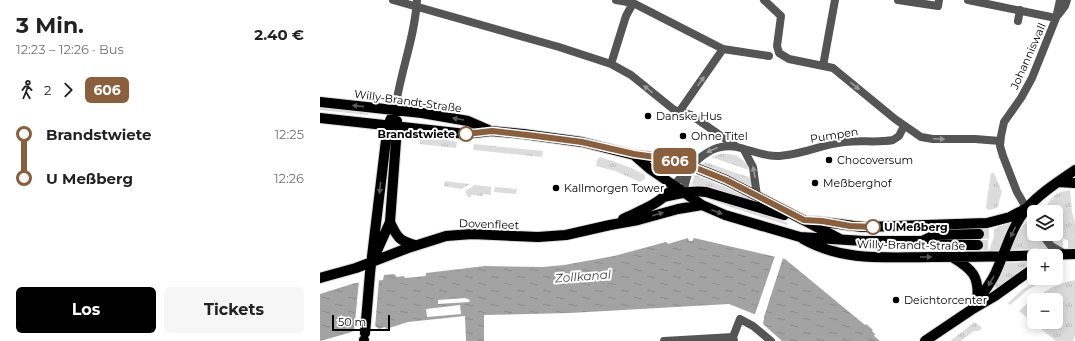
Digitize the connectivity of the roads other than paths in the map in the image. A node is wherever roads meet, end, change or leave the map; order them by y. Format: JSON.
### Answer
{"nodes":[{"id":1,"x":393,"y":0,"type":"edge"},
{"id":2,"x":616,"y":0,"type":"edge"},
{"id":3,"x":764,"y":0,"type":"edge"},
{"id":4,"x":835,"y":0,"type":"edge"},
{"id":5,"x":898,"y":0,"type":"edge"},
{"id":6,"x":968,"y":0,"type":"edge"},
{"id":7,"x":1060,"y":0,"type":"edge"},
{"id":8,"x":1067,"y":0,"type":"edge"},
{"id":9,"x":632,"y":2,"type":"edge"},
{"id":10,"x":939,"y":3,"type":"edge"},
{"id":11,"x":416,"y":4,"type":"edge"},
{"id":12,"x":1020,"y":10,"type":"junction"},
{"id":13,"x":1056,"y":18,"type":"junction"},
{"id":14,"x":1018,"y":21,"type":"dead end"},
{"id":15,"x":723,"y":49,"type":"junction"},
{"id":16,"x":769,"y":56,"type":"dead end"},
{"id":17,"x":611,"y":64,"type":"junction"},
{"id":18,"x":823,"y":66,"type":"junction"},
{"id":19,"x":320,"y":102,"type":"edge"},
{"id":20,"x":395,"y":110,"type":"junction"},
{"id":21,"x":679,"y":112,"type":"junction"},
{"id":22,"x":320,"y":118,"type":"edge"},
{"id":23,"x":393,"y":126,"type":"junction"},
{"id":24,"x":904,"y":126,"type":"junction"},
{"id":25,"x":492,"y":131,"type":"junction"},
{"id":26,"x":1000,"y":141,"type":"junction"},
{"id":27,"x":741,"y":148,"type":"junction"},
{"id":28,"x":634,"y":154,"type":"junction"},
{"id":29,"x":691,"y":166,"type":"junction"},
{"id":30,"x":1075,"y":170,"type":"edge"},
{"id":31,"x":1058,"y":182,"type":"junction"},
{"id":32,"x":1075,"y":183,"type":"edge"},
{"id":33,"x":674,"y":185,"type":"junction"},
{"id":34,"x":683,"y":192,"type":"junction"},
{"id":35,"x":757,"y":196,"type":"junction"},
{"id":36,"x":664,"y":197,"type":"junction"},
{"id":37,"x":702,"y":205,"type":"junction"},
{"id":38,"x":1031,"y":205,"type":"edge"},
{"id":39,"x":1027,"y":208,"type":"junction"},
{"id":40,"x":804,"y":220,"type":"junction"},
{"id":41,"x":390,"y":222,"type":"junction"},
{"id":42,"x":610,"y":225,"type":"junction"},
{"id":43,"x":979,"y":234,"type":"tunnel mouth"},
{"id":44,"x":800,"y":237,"type":"junction"},
{"id":45,"x":840,"y":239,"type":"junction"},
{"id":46,"x":922,"y":241,"type":"junction"},
{"id":47,"x":1047,"y":241,"type":"edge"},
{"id":48,"x":415,"y":245,"type":"junction"},
{"id":49,"x":978,"y":245,"type":"tunnel mouth"},
{"id":50,"x":1075,"y":249,"type":"edge"},
{"id":51,"x":1070,"y":254,"type":"edge"},
{"id":52,"x":952,"y":257,"type":"junction"},
{"id":53,"x":1002,"y":257,"type":"junction"},
{"id":54,"x":371,"y":262,"type":"junction"},
{"id":55,"x":1027,"y":273,"type":"edge"},
{"id":56,"x":320,"y":278,"type":"edge"},
{"id":57,"x":974,"y":306,"type":"junction"},
{"id":58,"x":364,"y":338,"type":"edge"},
{"id":59,"x":734,"y":339,"type":"edge"},
{"id":60,"x":664,"y":341,"type":"edge"},
{"id":61,"x":771,"y":341,"type":"edge"},
{"id":62,"x":925,"y":341,"type":"edge"}],
"edges":[{"from":1,"to":11,"type":"street"},
{"from":2,"to":9,"type":"street"},
{"from":3,"to":18,"type":"street"},
{"from":4,"to":18,"type":"street"},
{"from":5,"to":10,"type":"street"},
{"from":6,"to":12,"type":"street"},
{"from":7,"to":13,"type":"street","name":"Johanniswall"},
{"from":8,"to":13,"type":"street","name":"Johanniswall"},
{"from":9,"to":15,"type":"street"},
{"from":9,"to":17,"type":"street"},
{"from":11,"to":17,"type":"street"},
{"from":11,"to":20,"type":"street"},
{"from":12,"to":13,"type":"street"},
{"from":12,"to":14,"type":"street"},
{"from":13,"to":26,"type":"street","name":"Johanniswall"},
{"from":15,"to":16,"type":"street"},
{"from":21,"to":15,"type":"street","one_way":true},
{"from":21,"to":17,"type":"street","one_way":true},
{"from":18,"to":24,"type":"street","one_way":true},
{"from":20,"to":19,"type":"main road","name":"Willy-Brandt-Straße","one_way":true},
{"from":20,"to":23,"type":"main road"},
{"from":25,"to":20,"type":"main road","name":"Willy-Brandt-Straße","one_way":true},
{"from":21,"to":27,"type":"street"},
{"from":22,"to":23,"type":"main road","name":"Willy-Brandt-Straße"},
{"from":23,"to":25,"type":"main road","name":"Willy-Brandt-Straße"},
{"from":23,"to":41,"type":"main road"},
{"from":23,"to":54,"type":"main road","one_way":true},
{"from":24,"to":26,"type":"street","one_way":true},
{"from":24,"to":27,"type":"street","name":"Pumpen"},
{"from":25,"to":28,"type":"main road","name":"Willy-Brandt-Straße"},
{"from":26,"to":39,"type":"street"},
{"from":27,"to":29,"type":"street","one_way":true},
{"from":35,"to":27,"type":"street","one_way":true},
{"from":28,"to":29,"type":"main road","name":"Willy-Brandt-Straße"},
{"from":28,"to":33,"type":"main road","name":"Willy-Brandt-Straße"},
{"from":29,"to":33,"type":"street"},
{"from":29,"to":34,"type":"street"},
{"from":29,"to":35,"type":"main road","name":"Willy-Brandt-Straße"},
{"from":30,"to":31,"type":"main road"},
{"from":31,"to":32,"type":"main road"},
{"from":31,"to":38,"type":"main road"},
{"from":33,"to":34,"type":"main road","name":"Willy-Brandt-Straße"},
{"from":33,"to":36,"type":"main road","name":"Dovenfleet"},
{"from":34,"to":36,"type":"main road","name":"Dovenfleet"},
{"from":34,"to":37,"type":"main road","name":"Willy-Brandt-Straße"},
{"from":34,"to":40,"type":"main road","name":"Willy-Brandt-Straße"},
{"from":35,"to":40,"type":"main road","name":"Willy-Brandt-Straße"},
{"from":36,"to":42,"type":"main road","name":"Dovenfleet"},
{"from":42,"to":37,"type":"main road","name":"Dovenfleet","one_way":true},
{"from":37,"to":44,"type":"main road","name":"Willy-Brandt-Straße","one_way":true},
{"from":39,"to":40,"type":"main road","name":"Willy-Brandt-Straße"},
{"from":39,"to":53,"type":"main road","one_way":true},
{"from":40,"to":45,"type":"main road","name":"Willy-Brandt-Straße"},
{"from":41,"to":48,"type":"main road"},
{"from":41,"to":54,"type":"main road"},
{"from":42,"to":48,"type":"main road","name":"Dovenfleet"},
{"from":43,"to":46,"type":"main road","name":"Willy-Brandt-Straße"},
{"from":44,"to":45,"type":"main road","name":"Willy-Brandt-Straße"},
{"from":44,"to":52,"type":"main road","name":"Willy-Brandt-Straße","one_way":true},
{"from":45,"to":46,"type":"main road","name":"Willy-Brandt-Straße"},
{"from":46,"to":49,"type":"main road","name":"Willy-Brandt-Straße"},
{"from":47,"to":51,"type":"street"},
{"from":48,"to":54,"type":"main road","name":"Dovenfleet"},
{"from":50,"to":51,"type":"main road"},
{"from":51,"to":53,"type":"main road","name":"Willy-Brandt-Straße"},
{"from":52,"to":53,"type":"main road","name":"Willy-Brandt-Straße"},
{"from":52,"to":57,"type":"main road"},
{"from":53,"to":57,"type":"main road","one_way":true},
{"from":54,"to":56,"type":"main road","name":"Dovenfleet"},
{"from":54,"to":58,"type":"main road"},
{"from":55,"to":57,"type":"main road"},
{"from":57,"to":62,"type":"main road"},
{"from":59,"to":60,"type":"street"},
{"from":59,"to":61,"type":"street"}]}
